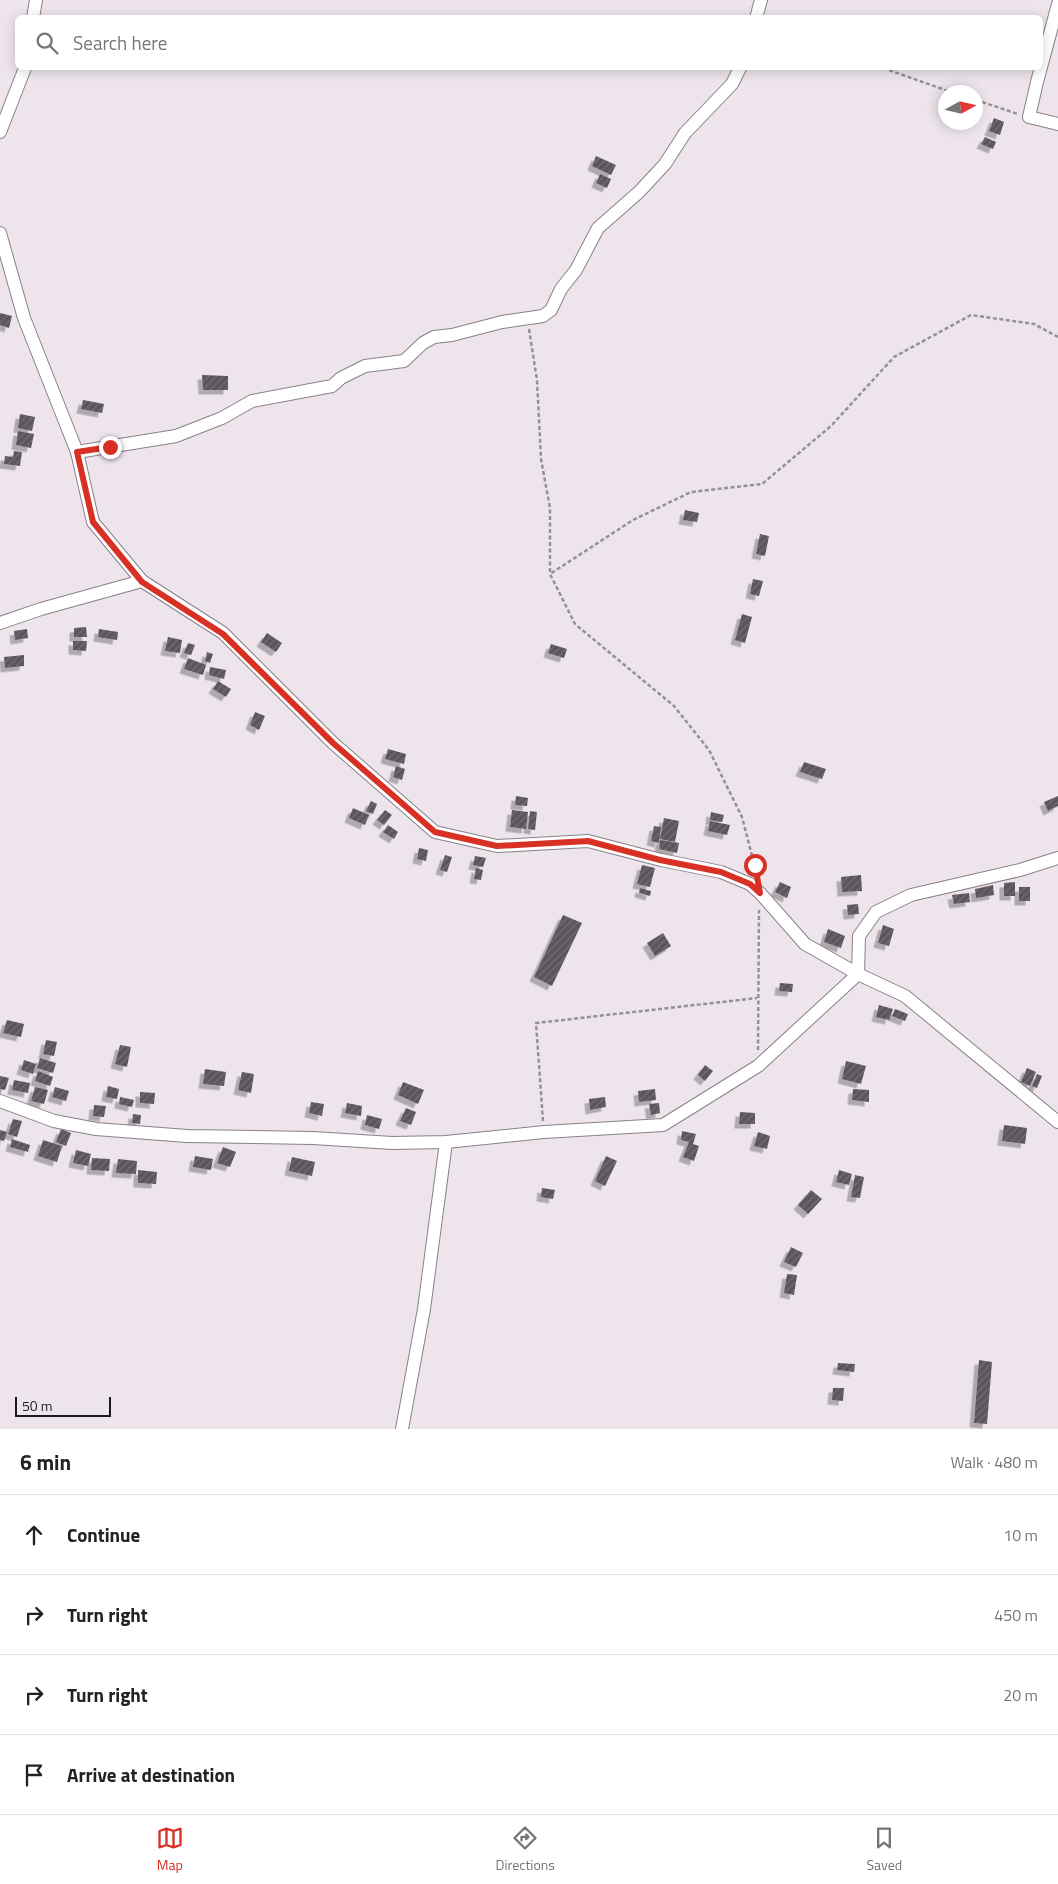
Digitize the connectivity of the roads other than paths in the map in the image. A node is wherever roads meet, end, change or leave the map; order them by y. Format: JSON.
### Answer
{"nodes":[{"id":1,"x":36,"y":0,"type":"edge"},
{"id":2,"x":761,"y":0,"type":"edge"},
{"id":3,"x":1058,"y":4,"type":"edge"},
{"id":4,"x":34,"y":15,"type":"edge"},
{"id":5,"x":757,"y":15,"type":"edge"},
{"id":6,"x":1043,"y":60,"type":"edge"},
{"id":7,"x":24,"y":70,"type":"edge"},
{"id":8,"x":739,"y":70,"type":"edge"},
{"id":9,"x":1040,"y":70,"type":"edge"},
{"id":10,"x":1058,"y":124,"type":"edge"},
{"id":11,"x":0,"y":132,"type":"edge"},
{"id":12,"x":0,"y":233,"type":"edge"},
{"id":13,"x":77,"y":452,"type":"junction"},
{"id":14,"x":142,"y":582,"type":"junction"},
{"id":15,"x":0,"y":623,"type":"edge"},
{"id":16,"x":1058,"y":858,"type":"edge"},
{"id":17,"x":858,"y":974,"type":"junction"},
{"id":18,"x":0,"y":1101,"type":"edge"},
{"id":19,"x":1058,"y":1122,"type":"edge"},
{"id":20,"x":446,"y":1142,"type":"junction"},
{"id":21,"x":402,"y":1429,"type":"edge"}],
"edges":[{"from":1,"to":4,"type":"street"},
{"from":2,"to":5,"type":"street"},
{"from":3,"to":6,"type":"street"},
{"from":7,"to":11,"type":"street"},
{"from":8,"to":13,"type":"street"},
{"from":9,"to":10,"type":"street"},
{"from":12,"to":13,"type":"street"},
{"from":13,"to":14,"type":"street"},
{"from":14,"to":15,"type":"street"},
{"from":14,"to":17,"type":"street"},
{"from":16,"to":17,"type":"street"},
{"from":17,"to":19,"type":"street"},
{"from":17,"to":20,"type":"street"},
{"from":18,"to":20,"type":"street"},
{"from":20,"to":21,"type":"street"}]}
